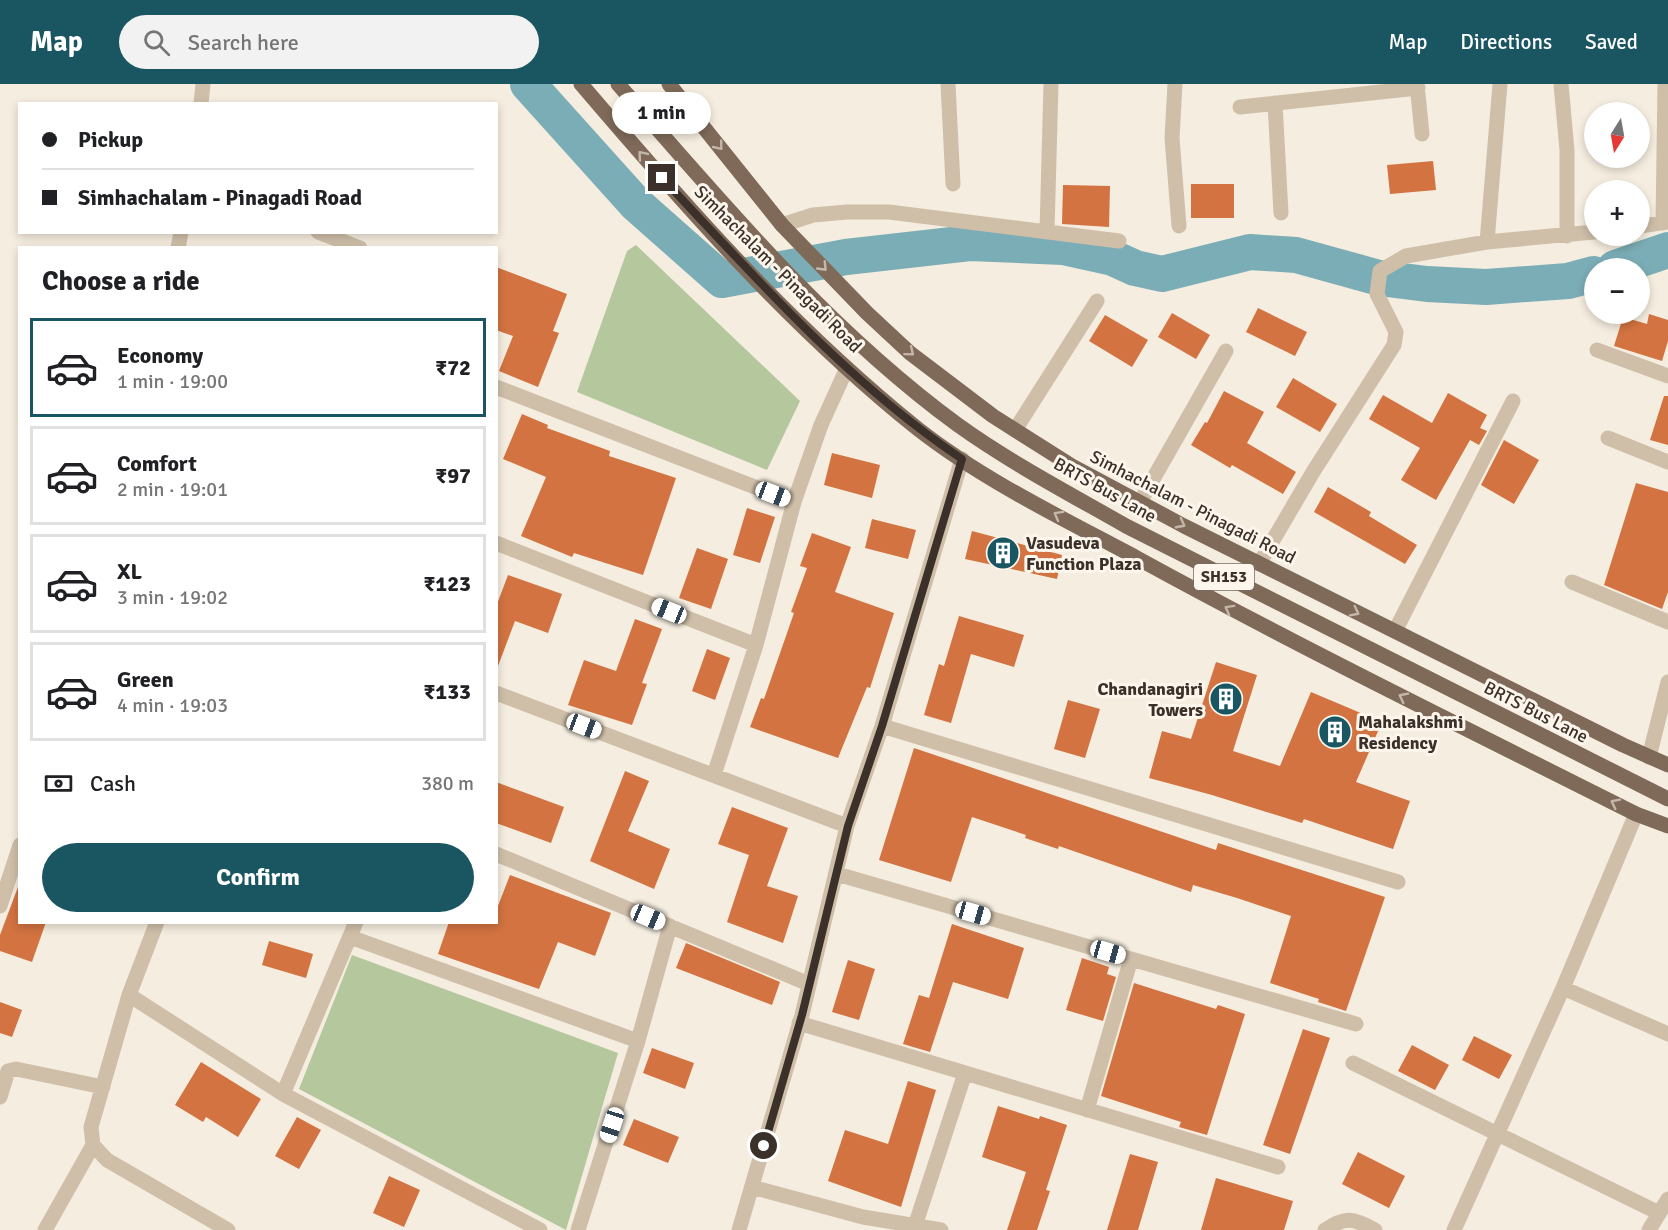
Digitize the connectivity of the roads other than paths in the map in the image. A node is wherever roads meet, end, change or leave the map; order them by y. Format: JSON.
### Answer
{"nodes":[{"id":1,"x":203,"y":84,"type":"edge"},
{"id":2,"x":581,"y":84,"type":"edge"},
{"id":3,"x":618,"y":84,"type":"edge"},
{"id":4,"x":669,"y":84,"type":"edge"},
{"id":5,"x":948,"y":84,"type":"edge"},
{"id":6,"x":1051,"y":84,"type":"edge"},
{"id":7,"x":1176,"y":84,"type":"edge"},
{"id":8,"x":1500,"y":84,"type":"edge"},
{"id":9,"x":1561,"y":84,"type":"edge"},
{"id":10,"x":1665,"y":84,"type":"edge"},
{"id":11,"x":1417,"y":86,"type":"edge"},
{"id":12,"x":201,"y":102,"type":"edge"},
{"id":13,"x":1275,"y":103,"type":"junction"},
{"id":14,"x":1240,"y":107,"type":"dead end"},
{"id":15,"x":1422,"y":134,"type":"dead end"},
{"id":16,"x":953,"y":184,"type":"dead end"},
{"id":17,"x":1281,"y":213,"type":"dead end"},
{"id":18,"x":1665,"y":223,"type":"edge"},
{"id":19,"x":782,"y":225,"type":"junction"},
{"id":20,"x":1650,"y":225,"type":"edge"},
{"id":21,"x":1179,"y":226,"type":"dead end"},
{"id":22,"x":1047,"y":231,"type":"junction"},
{"id":23,"x":1584,"y":233,"type":"edge"},
{"id":24,"x":323,"y":234,"type":"edge"},
{"id":25,"x":1567,"y":236,"type":"junction"},
{"id":26,"x":1119,"y":241,"type":"dead end"},
{"id":27,"x":1487,"y":242,"type":"junction"},
{"id":28,"x":355,"y":246,"type":"edge"},
{"id":29,"x":1097,"y":301,"type":"dead end"},
{"id":30,"x":1597,"y":350,"type":"dead end"},
{"id":31,"x":1226,"y":351,"type":"dead end"},
{"id":32,"x":847,"y":368,"type":"junction"},
{"id":33,"x":1668,"y":376,"type":"edge"},
{"id":34,"x":498,"y":388,"type":"edge"},
{"id":35,"x":1512,"y":401,"type":"dead end"},
{"id":36,"x":1014,"y":430,"type":"junction"},
{"id":37,"x":1608,"y":438,"type":"dead end"},
{"id":38,"x":962,"y":459,"type":"junction"},
{"id":39,"x":1668,"y":462,"type":"edge"},
{"id":40,"x":794,"y":502,"type":"junction"},
{"id":41,"x":1140,"y":502,"type":"junction"},
{"id":42,"x":498,"y":544,"type":"edge"},
{"id":43,"x":1260,"y":564,"type":"junction"},
{"id":44,"x":1572,"y":582,"type":"dead end"},
{"id":45,"x":1668,"y":622,"type":"edge"},
{"id":46,"x":1395,"y":632,"type":"junction"},
{"id":47,"x":756,"y":645,"type":"junction"},
{"id":48,"x":1668,"y":682,"type":"edge"},
{"id":49,"x":498,"y":694,"type":"edge"},
{"id":50,"x":882,"y":726,"type":"junction"},
{"id":51,"x":1649,"y":757,"type":"junction"},
{"id":52,"x":1668,"y":765,"type":"edge"},
{"id":53,"x":714,"y":775,"type":"junction"},
{"id":54,"x":1668,"y":800,"type":"edge"},
{"id":55,"x":1636,"y":814,"type":"junction"},
{"id":56,"x":848,"y":826,"type":"junction"},
{"id":57,"x":1668,"y":826,"type":"edge"},
{"id":58,"x":18,"y":851,"type":"edge"},
{"id":59,"x":498,"y":855,"type":"edge"},
{"id":60,"x":837,"y":874,"type":"junction"},
{"id":61,"x":1398,"y":882,"type":"dead end"},
{"id":62,"x":0,"y":906,"type":"edge"},
{"id":63,"x":156,"y":924,"type":"edge"},
{"id":64,"x":355,"y":924,"type":"edge"},
{"id":65,"x":670,"y":926,"type":"junction"},
{"id":66,"x":350,"y":937,"type":"junction"},
{"id":67,"x":1131,"y":959,"type":"junction"},
{"id":68,"x":809,"y":984,"type":"junction"},
{"id":69,"x":1563,"y":988,"type":"junction"},
{"id":70,"x":129,"y":995,"type":"junction"},
{"id":71,"x":800,"y":1023,"type":"junction"},
{"id":72,"x":1356,"y":1024,"type":"dead end"},
{"id":73,"x":1668,"y":1034,"type":"edge"},
{"id":74,"x":638,"y":1041,"type":"junction"},
{"id":75,"x":1353,"y":1063,"type":"dead end"},
{"id":76,"x":965,"y":1073,"type":"junction"},
{"id":77,"x":103,"y":1086,"type":"junction"},
{"id":78,"x":283,"y":1094,"type":"junction"},
{"id":79,"x":0,"y":1097,"type":"edge"},
{"id":80,"x":1087,"y":1110,"type":"junction"},
{"id":81,"x":1498,"y":1133,"type":"junction"},
{"id":82,"x":93,"y":1145,"type":"junction"},
{"id":83,"x":1278,"y":1167,"type":"dead end"},
{"id":84,"x":752,"y":1187,"type":"junction"},
{"id":85,"x":1668,"y":1199,"type":"edge"},
{"id":86,"x":1659,"y":1213,"type":"junction"},
{"id":87,"x":915,"y":1226,"type":"junction"},
{"id":88,"x":45,"y":1230,"type":"edge"},
{"id":89,"x":228,"y":1230,"type":"edge"},
{"id":90,"x":540,"y":1230,"type":"edge"},
{"id":91,"x":578,"y":1230,"type":"edge"},
{"id":92,"x":739,"y":1230,"type":"edge"},
{"id":93,"x":941,"y":1230,"type":"edge"},
{"id":94,"x":1324,"y":1230,"type":"edge"},
{"id":95,"x":1375,"y":1230,"type":"edge"},
{"id":96,"x":1454,"y":1230,"type":"edge"},
{"id":97,"x":1649,"y":1230,"type":"edge"}],
"edges":[{"from":1,"to":12,"type":"street"},
{"from":32,"to":2,"type":"main road","name":"Simhachalam - Pinagadi Road","one_way":true},
{"from":3,"to":54,"type":"main road","name":"BRTS Bus Lane","number":"SH153"},
{"from":4,"to":19,"type":"main road","name":"Simhachalam - Pinagadi Road","one_way":true},
{"from":5,"to":16,"type":"street"},
{"from":6,"to":22,"type":"street"},
{"from":7,"to":21,"type":"street"},
{"from":8,"to":27,"type":"street"},
{"from":9,"to":25,"type":"street"},
{"from":10,"to":18,"type":"street"},
{"from":11,"to":13,"type":"street"},
{"from":11,"to":15,"type":"street"},
{"from":13,"to":14,"type":"street"},
{"from":13,"to":17,"type":"street"},
{"from":18,"to":20,"type":"street"},
{"from":19,"to":22,"type":"street"},
{"from":19,"to":36,"type":"main road","name":"Simhachalam - Pinagadi Road","one_way":true},
{"from":22,"to":26,"type":"street"},
{"from":23,"to":25,"type":"street"},
{"from":24,"to":28,"type":"street"},
{"from":25,"to":27,"type":"street"},
{"from":27,"to":43,"type":"street"},
{"from":29,"to":36,"type":"street"},
{"from":30,"to":33,"type":"street"},
{"from":31,"to":41,"type":"street"},
{"from":32,"to":38,"type":"main road","name":"Simhachalam - Pinagadi Road"},
{"from":32,"to":40,"type":"street"},
{"from":34,"to":40,"type":"street"},
{"from":35,"to":46,"type":"street"},
{"from":36,"to":41,"type":"main road","name":"Simhachalam - Pinagadi Road"},
{"from":37,"to":39,"type":"street"},
{"from":38,"to":50,"type":"street"},
{"from":55,"to":38,"type":"main road","name":"Simhachalam - Pinagadi Road","one_way":true},
{"from":40,"to":47,"type":"street"},
{"from":41,"to":43,"type":"main road","name":"Simhachalam - Pinagadi Road","one_way":true},
{"from":42,"to":47,"type":"street"},
{"from":43,"to":46,"type":"main road","name":"Simhachalam - Pinagadi Road","one_way":true},
{"from":44,"to":45,"type":"street"},
{"from":46,"to":51,"type":"main road","name":"Simhachalam - Pinagadi Road"},
{"from":47,"to":53,"type":"street"},
{"from":48,"to":51,"type":"street"},
{"from":49,"to":53,"type":"street"},
{"from":50,"to":56,"type":"street"},
{"from":50,"to":61,"type":"street"},
{"from":51,"to":52,"type":"main road","name":"Simhachalam - Pinagadi Road"},
{"from":53,"to":56,"type":"street"},
{"from":55,"to":57,"type":"main road","name":"Simhachalam - Pinagadi Road"},
{"from":55,"to":69,"type":"street"},
{"from":56,"to":60,"type":"street"},
{"from":58,"to":62,"type":"street"},
{"from":59,"to":65,"type":"street"},
{"from":60,"to":67,"type":"street"},
{"from":60,"to":68,"type":"street"},
{"from":63,"to":70,"type":"street"},
{"from":64,"to":66,"type":"street"},
{"from":65,"to":68,"type":"street"},
{"from":65,"to":74,"type":"street"},
{"from":66,"to":74,"type":"street"},
{"from":66,"to":78,"type":"street"},
{"from":67,"to":72,"type":"street"},
{"from":67,"to":80,"type":"street"},
{"from":68,"to":71,"type":"street"},
{"from":69,"to":73,"type":"street"},
{"from":69,"to":81,"type":"street"},
{"from":70,"to":77,"type":"street"},
{"from":70,"to":78,"type":"street"},
{"from":71,"to":76,"type":"street"},
{"from":71,"to":84,"type":"street"},
{"from":74,"to":91,"type":"street"},
{"from":75,"to":81,"type":"street"},
{"from":76,"to":80,"type":"street"},
{"from":76,"to":87,"type":"street"},
{"from":77,"to":79,"type":"street"},
{"from":77,"to":82,"type":"street"},
{"from":78,"to":90,"type":"street"},
{"from":80,"to":83,"type":"street"},
{"from":81,"to":86,"type":"street"},
{"from":81,"to":96,"type":"street"},
{"from":82,"to":88,"type":"street"},
{"from":82,"to":89,"type":"street"},
{"from":84,"to":87,"type":"street"},
{"from":84,"to":92,"type":"street"},
{"from":85,"to":86,"type":"street"},
{"from":86,"to":97,"type":"street"},
{"from":87,"to":93,"type":"street"},
{"from":94,"to":95,"type":"street"}]}
